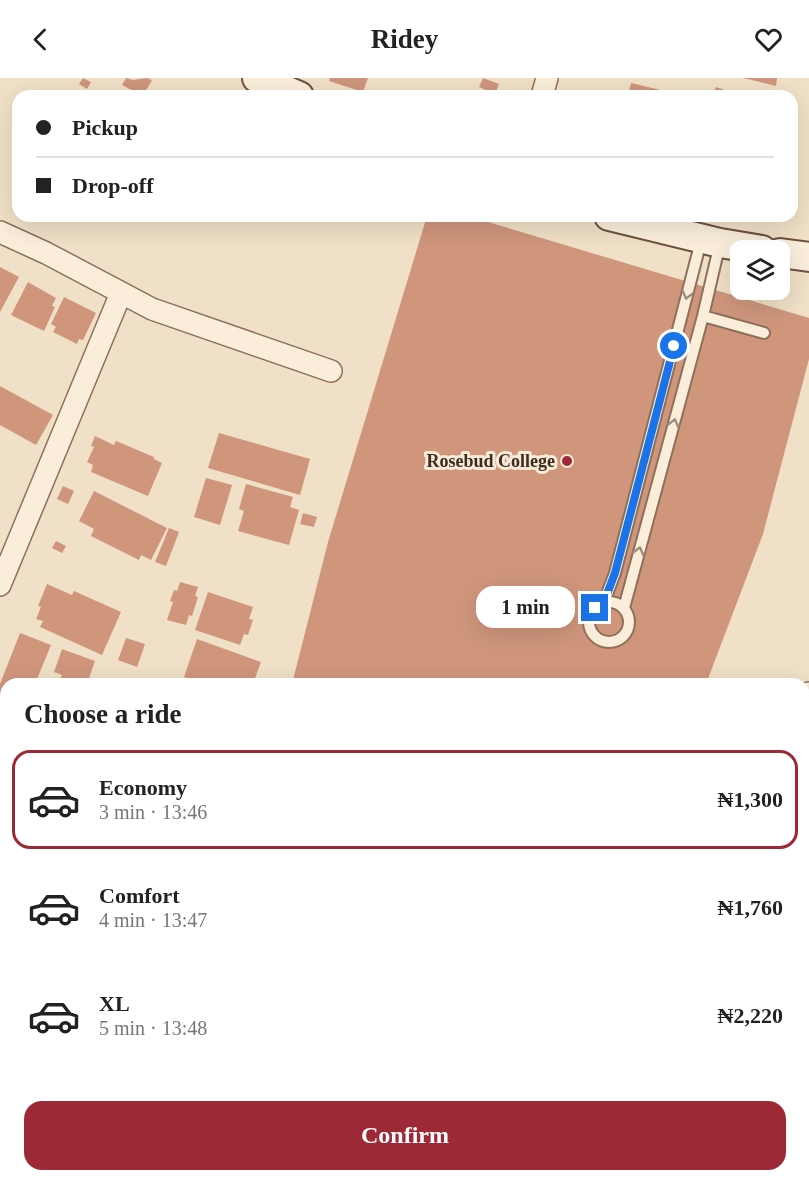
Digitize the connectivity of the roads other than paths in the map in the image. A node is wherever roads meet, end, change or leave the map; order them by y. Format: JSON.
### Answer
{"nodes":[{"id":1,"x":633,"y":222,"type":"edge"},
{"id":2,"x":0,"y":232,"type":"edge"},
{"id":3,"x":711,"y":241,"type":"junction"},
{"id":4,"x":730,"y":244,"type":"edge"},
{"id":5,"x":790,"y":255,"type":"edge"},
{"id":6,"x":809,"y":257,"type":"edge"},
{"id":7,"x":121,"y":293,"type":"junction"},
{"id":8,"x":703,"y":316,"type":"junction"},
{"id":9,"x":764,"y":333,"type":"dead end"},
{"id":10,"x":331,"y":371,"type":"dead end"},
{"id":11,"x":0,"y":585,"type":"edge"},
{"id":12,"x":604,"y":602,"type":"junction"},
{"id":13,"x":624,"y":608,"type":"junction"}],
"edges":[{"from":1,"to":3,"type":"street"},
{"from":2,"to":7,"type":"street"},
{"from":3,"to":4,"type":"street"},
{"from":3,"to":8,"type":"lane"},
{"from":3,"to":12,"type":"lane","one_way":true},
{"from":5,"to":6,"type":"street"},
{"from":7,"to":10,"type":"street"},
{"from":7,"to":11,"type":"street"},
{"from":8,"to":9,"type":"lane"},
{"from":13,"to":8,"type":"lane","one_way":true},
{"from":12,"to":13,"type":"lane"},
{"from":12,"to":13,"type":"lane"}]}
